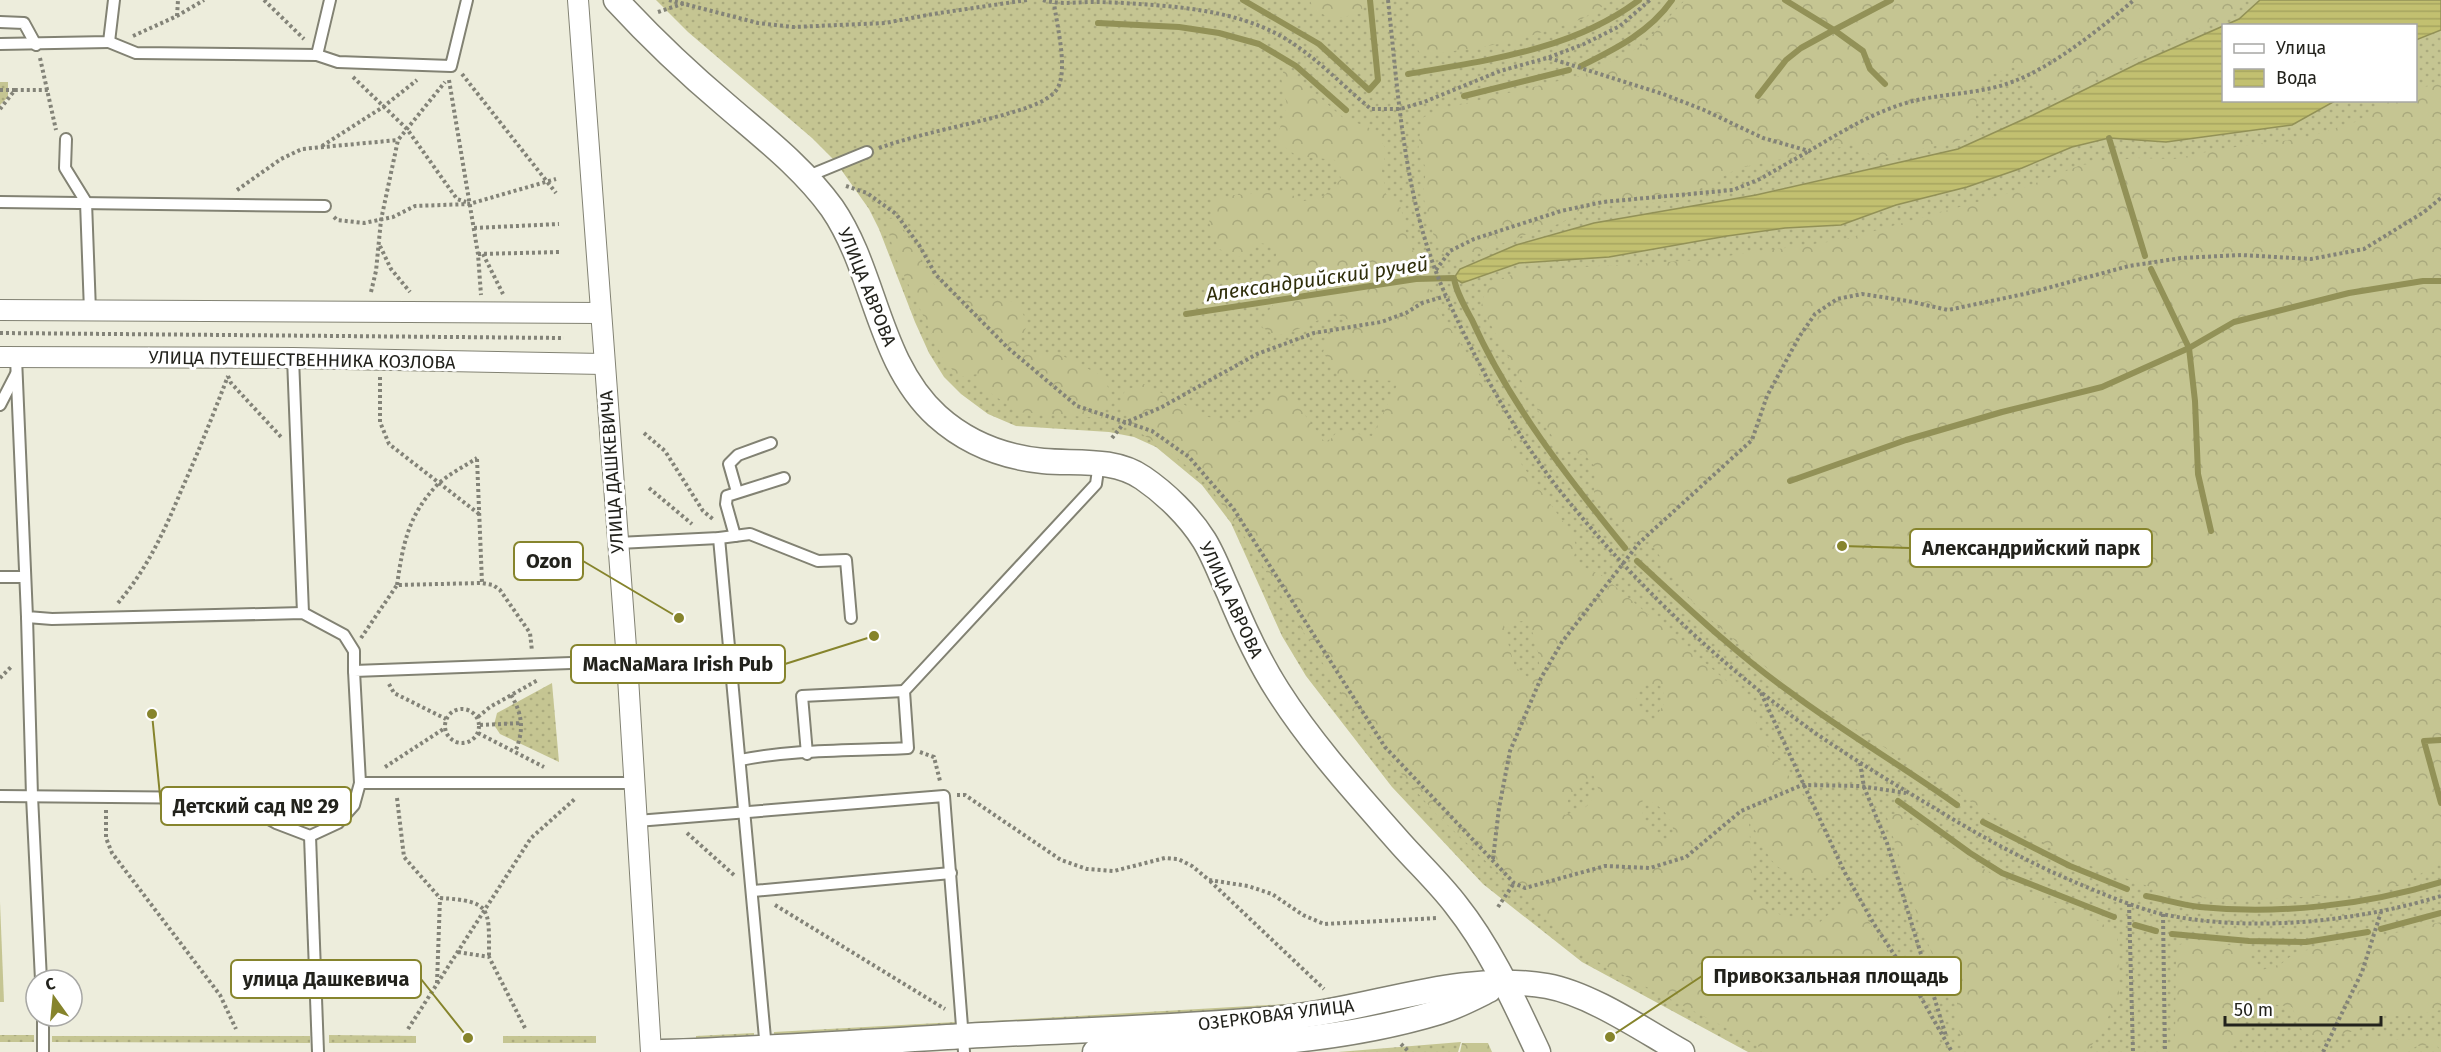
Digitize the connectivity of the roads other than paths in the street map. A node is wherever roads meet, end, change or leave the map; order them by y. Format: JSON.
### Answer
{"nodes":[{"id":1,"x":114,"y":0,"type":"edge"},
{"id":2,"x":330,"y":0,"type":"edge"},
{"id":3,"x":467,"y":0,"type":"edge"},
{"id":4,"x":578,"y":0,"type":"edge"},
{"id":5,"x":616,"y":0,"type":"edge"},
{"id":6,"x":0,"y":22,"type":"edge"},
{"id":7,"x":109,"y":42,"type":"junction"},
{"id":8,"x":0,"y":44,"type":"edge"},
{"id":9,"x":36,"y":45,"type":"junction"},
{"id":10,"x":317,"y":55,"type":"junction"},
{"id":11,"x":66,"y":139,"type":"road end"},
{"id":12,"x":867,"y":152,"type":"dead end"},
{"id":13,"x":806,"y":177,"type":"junction"},
{"id":14,"x":0,"y":202,"type":"edge"},
{"id":15,"x":86,"y":202,"type":"junction"},
{"id":16,"x":325,"y":206,"type":"road end"},
{"id":17,"x":0,"y":310,"type":"edge"},
{"id":18,"x":90,"y":310,"type":"junction"},
{"id":19,"x":601,"y":313,"type":"junction"},
{"id":20,"x":292,"y":358,"type":"junction"},
{"id":21,"x":11,"y":362,"type":"edge"},
{"id":22,"x":604,"y":364,"type":"junction"},
{"id":23,"x":0,"y":405,"type":"edge"},
{"id":24,"x":771,"y":443,"type":"dead end"},
{"id":25,"x":1099,"y":463,"type":"junction"},
{"id":26,"x":784,"y":478,"type":"dead end"},
{"id":27,"x":737,"y":492,"type":"junction"},
{"id":28,"x":735,"y":536,"type":"junction"},
{"id":29,"x":719,"y":538,"type":"junction"},
{"id":30,"x":618,"y":543,"type":"junction"},
{"id":31,"x":0,"y":577,"type":"edge"},
{"id":32,"x":24,"y":578,"type":"junction"},
{"id":33,"x":303,"y":613,"type":"junction"},
{"id":34,"x":27,"y":617,"type":"junction"},
{"id":35,"x":851,"y":618,"type":"dead end"},
{"id":36,"x":627,"y":661,"type":"junction"},
{"id":37,"x":354,"y":671,"type":"junction"},
{"id":38,"x":904,"y":690,"type":"junction"},
{"id":39,"x":807,"y":754,"type":"junction"},
{"id":40,"x":740,"y":760,"type":"junction"},
{"id":41,"x":360,"y":783,"type":"junction"},
{"id":42,"x":635,"y":783,"type":"junction"},
{"id":43,"x":0,"y":796,"type":"edge"},
{"id":44,"x":32,"y":796,"type":"junction"},
{"id":45,"x":746,"y":813,"type":"junction"},
{"id":46,"x":637,"y":821,"type":"junction"},
{"id":47,"x":310,"y":836,"type":"junction"},
{"id":48,"x":951,"y":873,"type":"junction"},
{"id":49,"x":753,"y":891,"type":"junction"},
{"id":50,"x":40,"y":968,"type":"edge"},
{"id":51,"x":1505,"y":983,"type":"junction"},
{"id":52,"x":43,"y":1028,"type":"edge"},
{"id":53,"x":964,"y":1044,"type":"edge"},
{"id":54,"x":766,"y":1049,"type":"junction"},
{"id":55,"x":43,"y":1052,"type":"edge"},
{"id":56,"x":318,"y":1052,"type":"edge"},
{"id":57,"x":651,"y":1052,"type":"edge"},
{"id":58,"x":662,"y":1052,"type":"edge"},
{"id":59,"x":1095,"y":1052,"type":"edge"},
{"id":60,"x":1538,"y":1052,"type":"edge"},
{"id":61,"x":1682,"y":1052,"type":"edge"}],
"edges":[{"from":1,"to":7,"type":"lane"},
{"from":2,"to":10,"type":"lane"},
{"from":3,"to":10,"type":"lane"},
{"from":4,"to":19,"type":"street","name":"УЛИЦА ДАШКЕВИЧА"},
{"from":5,"to":13,"type":"street","name":"УЛИЦА АВРОВА"},
{"from":6,"to":9,"type":"lane"},
{"from":7,"to":9,"type":"lane"},
{"from":7,"to":10,"type":"lane"},
{"from":8,"to":9,"type":"lane"},
{"from":11,"to":15,"type":"lane"},
{"from":12,"to":13,"type":"lane"},
{"from":13,"to":25,"type":"street","name":"УЛИЦА АВРОВА"},
{"from":14,"to":15,"type":"lane"},
{"from":15,"to":16,"type":"lane"},
{"from":15,"to":18,"type":"lane"},
{"from":17,"to":18,"type":"street"},
{"from":18,"to":19,"type":"street"},
{"from":19,"to":22,"type":"street","name":"УЛИЦА ДАШКЕВИЧА"},
{"from":20,"to":21,"type":"street","name":"УЛИЦА ПУТЕШЕСТВЕННИКА КОЗЛОВА"},
{"from":20,"to":22,"type":"street","name":"УЛИЦА ПУТЕШЕСТВЕННИКА КОЗЛОВА"},
{"from":20,"to":33,"type":"lane"},
{"from":21,"to":23,"type":"lane"},
{"from":21,"to":32,"type":"lane"},
{"from":22,"to":30,"type":"street","name":"УЛИЦА ДАШКЕВИЧА"},
{"from":24,"to":27,"type":"lane"},
{"from":25,"to":38,"type":"lane"},
{"from":25,"to":51,"type":"street","name":"УЛИЦА АВРОВА"},
{"from":26,"to":27,"type":"lane"},
{"from":27,"to":28,"type":"lane"},
{"from":28,"to":29,"type":"lane"},
{"from":28,"to":35,"type":"lane"},
{"from":29,"to":30,"type":"lane"},
{"from":29,"to":40,"type":"lane"},
{"from":30,"to":36,"type":"street","name":"УЛИЦА ДАШКЕВИЧА"},
{"from":31,"to":32,"type":"lane"},
{"from":32,"to":34,"type":"lane"},
{"from":33,"to":34,"type":"lane"},
{"from":33,"to":37,"type":"lane"},
{"from":34,"to":44,"type":"lane"},
{"from":36,"to":37,"type":"lane"},
{"from":36,"to":42,"type":"street","name":"УЛИЦА ДАШКЕВИЧА"},
{"from":37,"to":41,"type":"lane"},
{"from":38,"to":39,"type":"lane"},
{"from":38,"to":39,"type":"lane"},
{"from":39,"to":40,"type":"lane"},
{"from":40,"to":45,"type":"lane"},
{"from":41,"to":42,"type":"lane"},
{"from":41,"to":47,"type":"lane"},
{"from":42,"to":46,"type":"street","name":"УЛИЦА ДАШКЕВИЧА"},
{"from":43,"to":44,"type":"lane"},
{"from":44,"to":47,"type":"lane"},
{"from":44,"to":50,"type":"lane"},
{"from":45,"to":46,"type":"lane"},
{"from":45,"to":48,"type":"lane"},
{"from":45,"to":49,"type":"lane"},
{"from":46,"to":57,"type":"street","name":"УЛИЦА ДАШКЕВИЧА"},
{"from":47,"to":56,"type":"lane"},
{"from":48,"to":49,"type":"lane"},
{"from":48,"to":53,"type":"lane"},
{"from":49,"to":54,"type":"lane"},
{"from":51,"to":53,"type":"street","name":"ОЗЕРКОВАЯ УЛИЦА"},
{"from":51,"to":59,"type":"street","name":"ОЗЕРКОВАЯ УЛИЦА"},
{"from":51,"to":60,"type":"street","name":"УЛИЦА АВРОВА"},
{"from":51,"to":61,"type":"street"},
{"from":52,"to":55,"type":"lane"},
{"from":53,"to":54,"type":"street","name":"ОЗЕРКОВАЯ УЛИЦА"},
{"from":54,"to":58,"type":"street","name":"ОЗЕРКОВАЯ УЛИЦА"}]}
